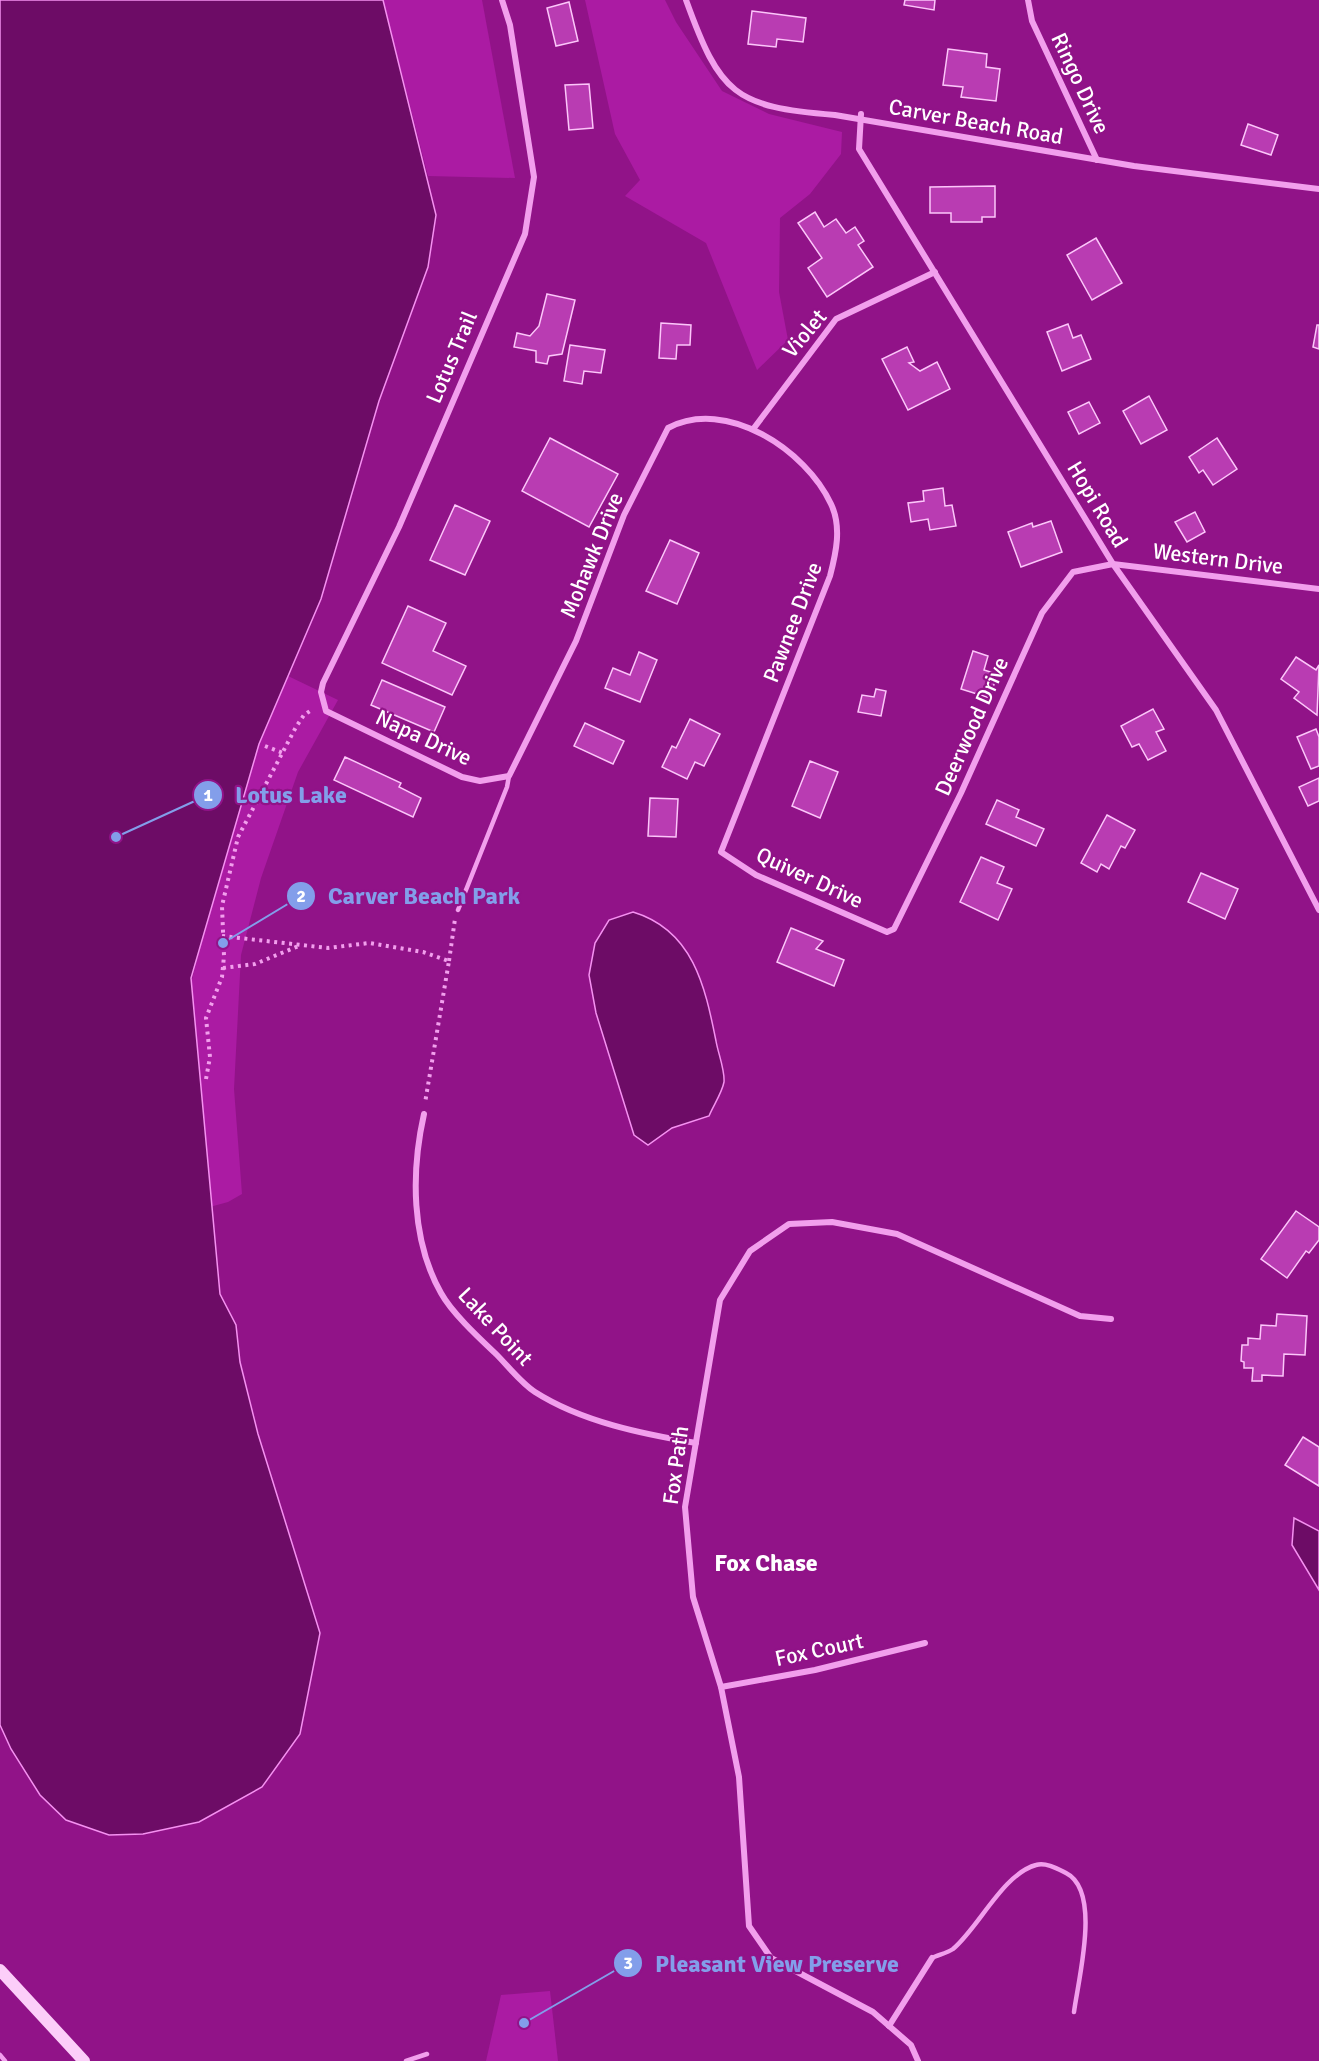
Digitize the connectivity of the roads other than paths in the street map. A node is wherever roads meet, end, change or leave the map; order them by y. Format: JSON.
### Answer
{"nodes":[{"id":1,"x":502,"y":0,"type":"edge"},
{"id":2,"x":686,"y":0,"type":"edge"},
{"id":3,"x":1028,"y":0,"type":"edge"},
{"id":4,"x":861,"y":117,"type":"junction"},
{"id":5,"x":1097,"y":160,"type":"junction"},
{"id":6,"x":1319,"y":189,"type":"edge"},
{"id":7,"x":935,"y":272,"type":"junction"},
{"id":8,"x":754,"y":428,"type":"junction"},
{"id":9,"x":1113,"y":564,"type":"junction"},
{"id":10,"x":1319,"y":589,"type":"edge"},
{"id":11,"x":326,"y":711,"type":"joint"},
{"id":12,"x":509,"y":776,"type":"junction"},
{"id":13,"x":721,"y":852,"type":"joint"},
{"id":14,"x":458,"y":910,"type":"road end"},
{"id":15,"x":1319,"y":910,"type":"edge"},
{"id":16,"x":887,"y":932,"type":"joint"},
{"id":17,"x":424,"y":1114,"type":"road end"},
{"id":18,"x":1111,"y":1319,"type":"dead end"},
{"id":19,"x":696,"y":1443,"type":"junction"},
{"id":20,"x":925,"y":1643,"type":"dead end"},
{"id":21,"x":721,"y":1687,"type":"junction"},
{"id":22,"x":932,"y":1958,"type":"joint"},
{"id":23,"x":0,"y":1970,"type":"edge"},
{"id":24,"x":1074,"y":2012,"type":"dead end"},
{"id":25,"x":889,"y":2026,"type":"junction"},
{"id":26,"x":427,"y":2054,"type":"dead end"},
{"id":27,"x":0,"y":2055,"type":"edge"},
{"id":28,"x":5,"y":2061,"type":"edge"},
{"id":29,"x":84,"y":2061,"type":"edge"},
{"id":30,"x":406,"y":2061,"type":"edge"},
{"id":31,"x":918,"y":2061,"type":"edge"}],
"edges":[{"from":1,"to":11,"type":"street","name":"Lotus Trail"},
{"from":2,"to":4,"type":"street","name":"Carver Beach Road"},
{"from":3,"to":5,"type":"street","name":"Ringo Drive"},
{"from":4,"to":5,"type":"street","name":"Carver Beach Road"},
{"from":4,"to":7,"type":"street","name":"Hopi Road"},
{"from":5,"to":6,"type":"street","name":"Carver Beach Road"},
{"from":7,"to":8,"type":"street","name":"Violet"},
{"from":7,"to":9,"type":"street","name":"Hopi Road"},
{"from":8,"to":12,"type":"street","name":"Mohawk Drive"},
{"from":8,"to":13,"type":"street","name":"Pawnee Drive"},
{"from":9,"to":10,"type":"street","name":"Western Drive"},
{"from":9,"to":15,"type":"street","name":"Hopi Road"},
{"from":9,"to":16,"type":"street","name":"Deerwood Drive"},
{"from":11,"to":12,"type":"street","name":"Napa Drive"},
{"from":12,"to":14,"type":"lane"},
{"from":13,"to":16,"type":"street","name":"Quiver Drive"},
{"from":17,"to":19,"type":"street","name":"Lake Point"},
{"from":18,"to":19,"type":"street","name":"Fox Path"},
{"from":19,"to":21,"type":"street","name":"Fox Path"},
{"from":20,"to":21,"type":"street","name":"Fox Court"},
{"from":21,"to":25,"type":"street","name":"Fox Path"},
{"from":22,"to":24,"type":"lane"},
{"from":22,"to":25,"type":"street"},
{"from":23,"to":29,"type":"street"},
{"from":25,"to":31,"type":"street","name":"Fox Path"},
{"from":26,"to":30,"type":"lane"},
{"from":27,"to":28,"type":"lane"}]}
